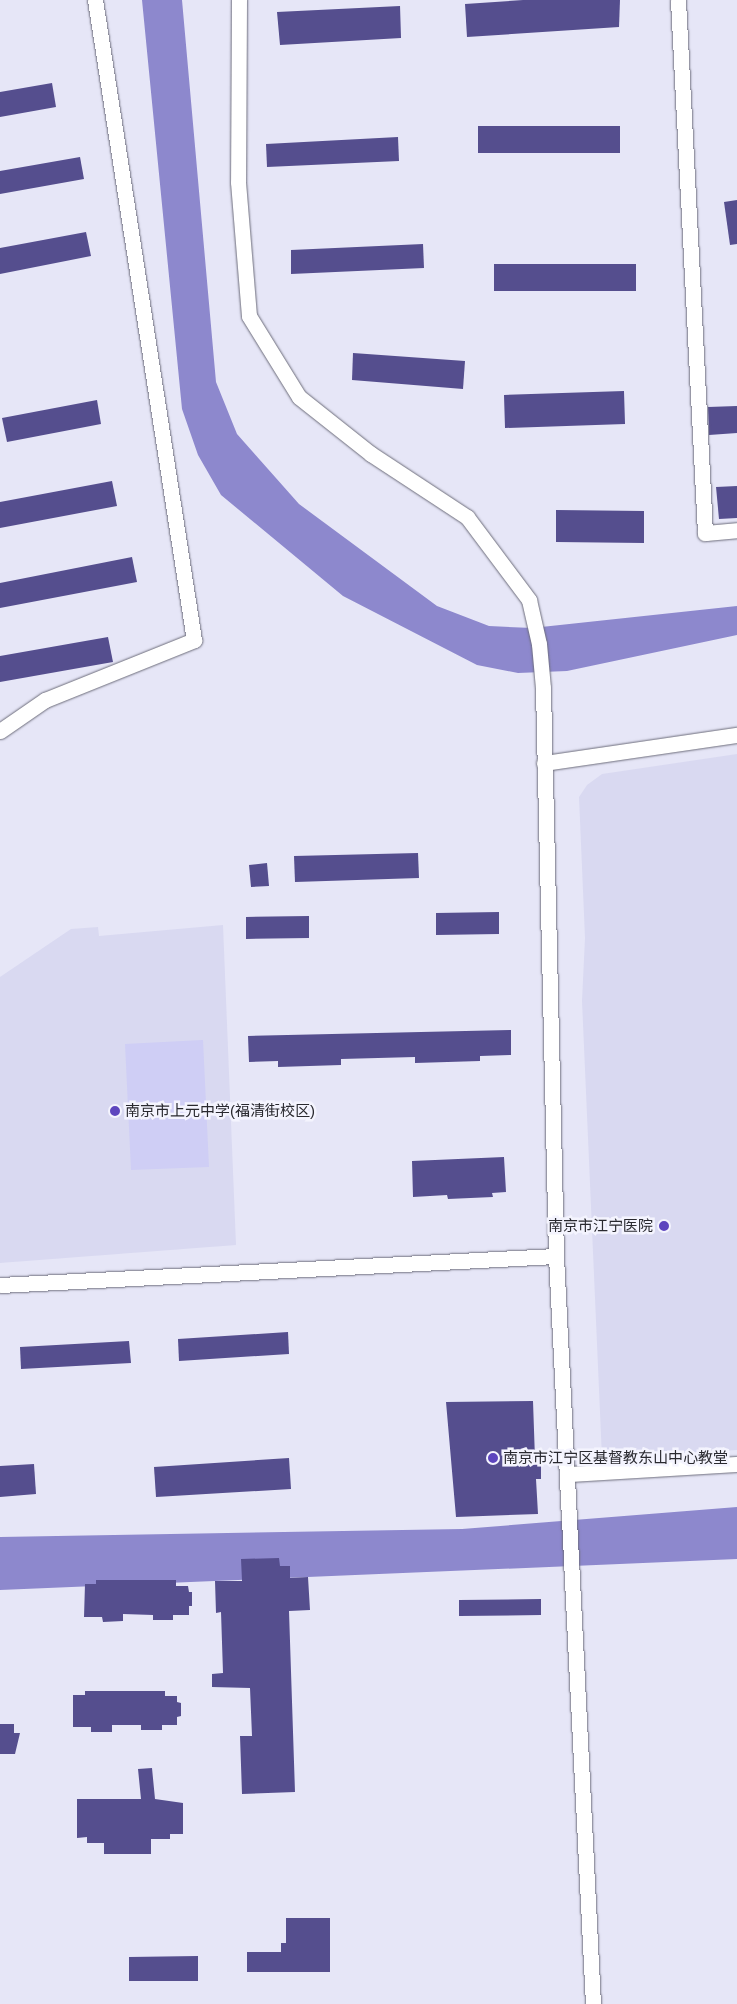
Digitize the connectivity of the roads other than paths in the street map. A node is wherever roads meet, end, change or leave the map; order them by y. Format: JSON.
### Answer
{"nodes":[{"id":1,"x":96,"y":0,"type":"edge"},
{"id":2,"x":239,"y":0,"type":"edge"},
{"id":3,"x":678,"y":0,"type":"edge"},
{"id":4,"x":737,"y":530,"type":"edge"},
{"id":5,"x":0,"y":731,"type":"edge"},
{"id":6,"x":737,"y":735,"type":"edge"},
{"id":7,"x":544,"y":763,"type":"junction"},
{"id":8,"x":556,"y":1256,"type":"junction"},
{"id":9,"x":0,"y":1285,"type":"edge"},
{"id":10,"x":737,"y":1464,"type":"edge"},
{"id":11,"x":569,"y":1474,"type":"junction"},
{"id":12,"x":593,"y":2004,"type":"edge"}],
"edges":[{"from":1,"to":5,"type":"street"},
{"from":2,"to":7,"type":"street"},
{"from":3,"to":4,"type":"street"},
{"from":6,"to":7,"type":"street"},
{"from":7,"to":8,"type":"street"},
{"from":8,"to":9,"type":"street"},
{"from":8,"to":11,"type":"street"},
{"from":10,"to":11,"type":"street"},
{"from":11,"to":12,"type":"street"}]}
